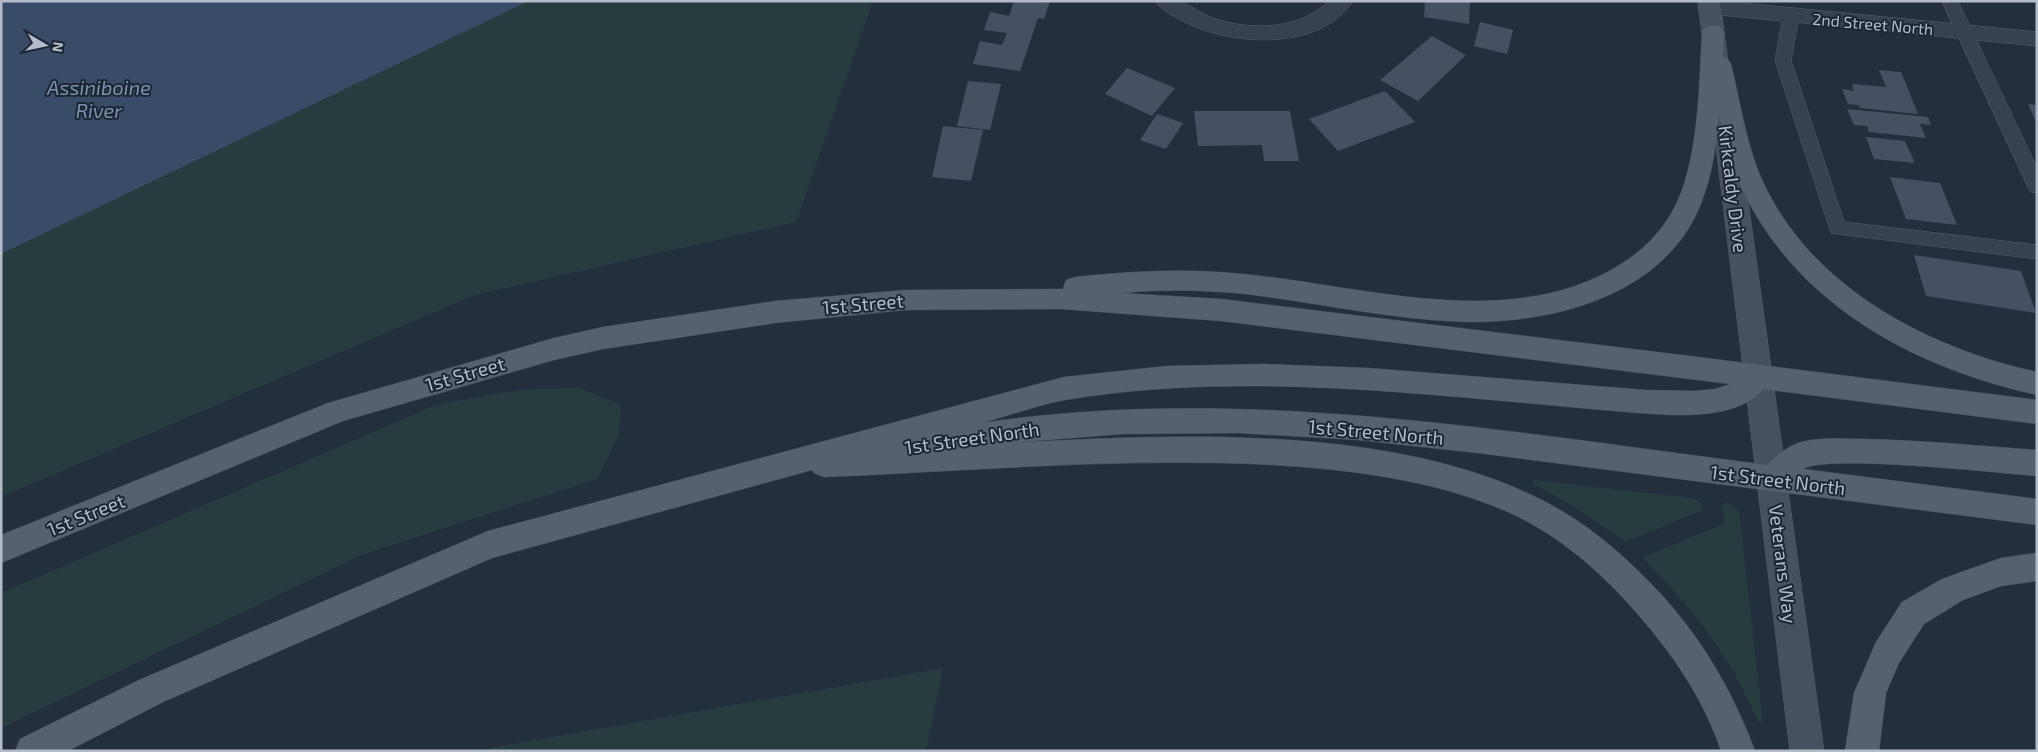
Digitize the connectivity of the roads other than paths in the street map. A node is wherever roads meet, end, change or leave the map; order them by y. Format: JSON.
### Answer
{"nodes":[{"id":1,"x":1166,"y":1,"type":"edge"},
{"id":2,"x":1342,"y":1,"type":"edge"},
{"id":3,"x":1950,"y":1,"type":"edge"},
{"id":4,"x":1710,"y":4,"type":"edge"},
{"id":5,"x":1792,"y":16,"type":"junction"},
{"id":6,"x":1713,"y":32,"type":"junction"},
{"id":7,"x":1964,"y":32,"type":"junction"},
{"id":8,"x":2037,"y":40,"type":"edge"},
{"id":9,"x":2037,"y":187,"type":"edge"},
{"id":10,"x":2037,"y":252,"type":"edge"},
{"id":11,"x":954,"y":299,"type":"junction"},
{"id":12,"x":1757,"y":377,"type":"junction"},
{"id":13,"x":2037,"y":384,"type":"edge"},
{"id":14,"x":2037,"y":412,"type":"edge"},
{"id":15,"x":2037,"y":464,"type":"edge"},
{"id":16,"x":795,"y":466,"type":"junction"},
{"id":17,"x":1772,"y":479,"type":"junction"},
{"id":18,"x":716,"y":483,"type":"junction"},
{"id":19,"x":2037,"y":512,"type":"edge"},
{"id":20,"x":1,"y":550,"type":"edge"},
{"id":21,"x":2037,"y":567,"type":"edge"},
{"id":22,"x":32,"y":751,"type":"edge"},
{"id":23,"x":1738,"y":751,"type":"edge"},
{"id":24,"x":1807,"y":751,"type":"edge"},
{"id":25,"x":1862,"y":751,"type":"edge"}],
"edges":[{"from":1,"to":2,"type":"street"},
{"from":3,"to":7,"type":"lane"},
{"from":4,"to":5,"type":"street","name":"2nd Street North"},
{"from":4,"to":6,"type":"main road","name":"Kirkcaldy Drive"},
{"from":5,"to":7,"type":"street","name":"2nd Street North"},
{"from":5,"to":10,"type":"lane"},
{"from":6,"to":11,"type":"main road"},
{"from":6,"to":12,"type":"main road","name":"Kirkcaldy Drive"},
{"from":6,"to":13,"type":"main road"},
{"from":7,"to":8,"type":"street","name":"2nd Street North"},
{"from":7,"to":9,"type":"lane"},
{"from":11,"to":12,"type":"main road"},
{"from":11,"to":20,"type":"main road","name":"1st Street"},
{"from":12,"to":14,"type":"main road"},
{"from":12,"to":17,"type":"main road","name":"Veterans Way"},
{"from":12,"to":18,"type":"main road"},
{"from":15,"to":17,"type":"main road"},
{"from":16,"to":17,"type":"main road","name":"1st Street North"},
{"from":16,"to":18,"type":"main road","name":"1st Street North"},
{"from":16,"to":23,"type":"main road"},
{"from":17,"to":19,"type":"main road","name":"1st Street North"},
{"from":17,"to":24,"type":"main road","name":"Veterans Way"},
{"from":18,"to":22,"type":"main road"},
{"from":21,"to":25,"type":"main road"}]}
